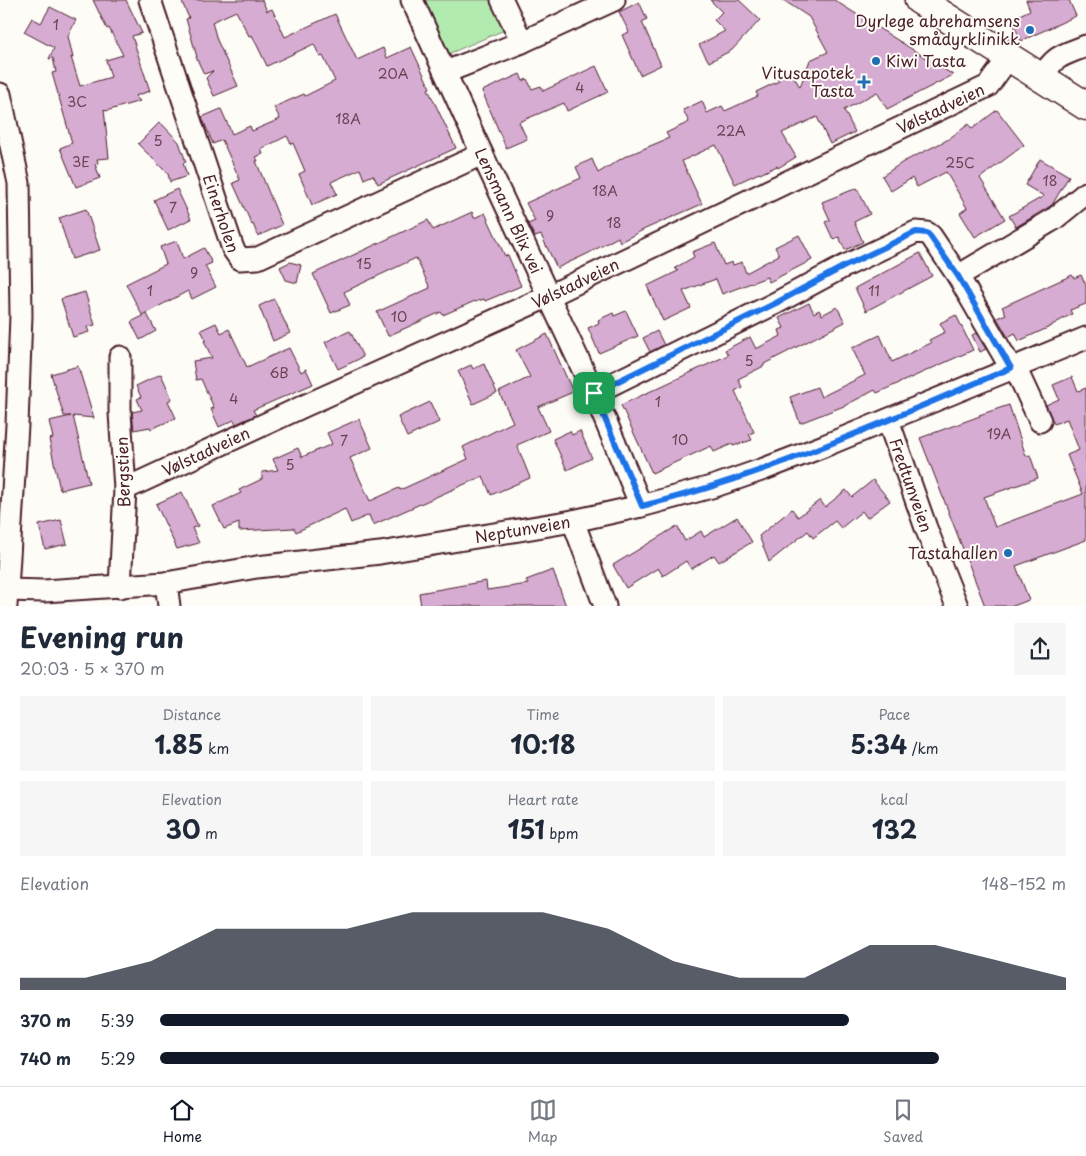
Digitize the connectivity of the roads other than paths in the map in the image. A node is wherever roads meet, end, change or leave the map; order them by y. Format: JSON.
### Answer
{"nodes":[{"id":1,"x":150,"y":0,"type":"edge"},
{"id":2,"x":412,"y":0,"type":"edge"},
{"id":3,"x":502,"y":0,"type":"edge"},
{"id":4,"x":614,"y":0,"type":"edge"},
{"id":5,"x":919,"y":0,"type":"edge"},
{"id":6,"x":522,"y":42,"type":"junction"},
{"id":7,"x":1086,"y":46,"type":"edge"},
{"id":8,"x":1009,"y":57,"type":"junction"},
{"id":9,"x":446,"y":72,"type":"junction"},
{"id":10,"x":1042,"y":77,"type":"junction"},
{"id":11,"x":0,"y":94,"type":"edge"},
{"id":12,"x":1086,"y":106,"type":"edge"},
{"id":13,"x":482,"y":154,"type":"junction"},
{"id":14,"x":1086,"y":193,"type":"edge"},
{"id":15,"x":958,"y":276,"type":"junction"},
{"id":16,"x":549,"y":296,"type":"junction"},
{"id":17,"x":1086,"y":338,"type":"edge"},
{"id":18,"x":120,"y":357,"type":"dead end"},
{"id":19,"x":1013,"y":368,"type":"junction"},
{"id":20,"x":594,"y":393,"type":"junction"},
{"id":21,"x":888,"y":420,"type":"junction"},
{"id":22,"x":1040,"y":421,"type":"dead end"},
{"id":23,"x":125,"y":490,"type":"junction"},
{"id":24,"x":642,"y":506,"type":"junction"},
{"id":25,"x":573,"y":521,"type":"junction"},
{"id":26,"x":166,"y":583,"type":"junction"},
{"id":27,"x":120,"y":587,"type":"junction"},
{"id":28,"x":5,"y":600,"type":"edge"},
{"id":29,"x":169,"y":606,"type":"edge"},
{"id":30,"x":604,"y":606,"type":"edge"},
{"id":31,"x":957,"y":606,"type":"edge"}],
"edges":[{"from":1,"to":13,"type":"street","name":"Einerholen"},
{"from":2,"to":9,"type":"street","name":"Lensmann Blix vei"},
{"from":3,"to":6,"type":"street"},
{"from":4,"to":6,"type":"street"},
{"from":5,"to":8,"type":"main road"},
{"from":6,"to":9,"type":"street"},
{"from":7,"to":10,"type":"street"},
{"from":8,"to":10,"type":"main road"},
{"from":8,"to":16,"type":"street","name":"Vølstadveien"},
{"from":9,"to":13,"type":"street","name":"Lensmann Blix vei"},
{"from":10,"to":12,"type":"main road"},
{"from":11,"to":28,"type":"street"},
{"from":13,"to":16,"type":"street","name":"Lensmann Blix vei"},
{"from":14,"to":15,"type":"street"},
{"from":15,"to":19,"type":"street"},
{"from":15,"to":20,"type":"street"},
{"from":16,"to":20,"type":"street","name":"Lensmann Blix vei"},
{"from":16,"to":23,"type":"street","name":"Vølstadveien"},
{"from":17,"to":19,"type":"street","name":"Neptunveien"},
{"from":18,"to":23,"type":"street","name":"Bergstien"},
{"from":19,"to":21,"type":"street","name":"Neptunveien"},
{"from":19,"to":22,"type":"street"},
{"from":20,"to":24,"type":"street","name":"Lensmann Blix vei"},
{"from":21,"to":24,"type":"street","name":"Neptunveien"},
{"from":21,"to":31,"type":"street","name":"Fredtunveien"},
{"from":23,"to":27,"type":"street","name":"Bergstien"},
{"from":24,"to":25,"type":"street","name":"Neptunveien"},
{"from":25,"to":26,"type":"street","name":"Neptunveien"},
{"from":25,"to":30,"type":"street"},
{"from":26,"to":27,"type":"street","name":"Neptunveien"},
{"from":26,"to":29,"type":"street"},
{"from":27,"to":28,"type":"street","name":"Neptunveien"}]}
